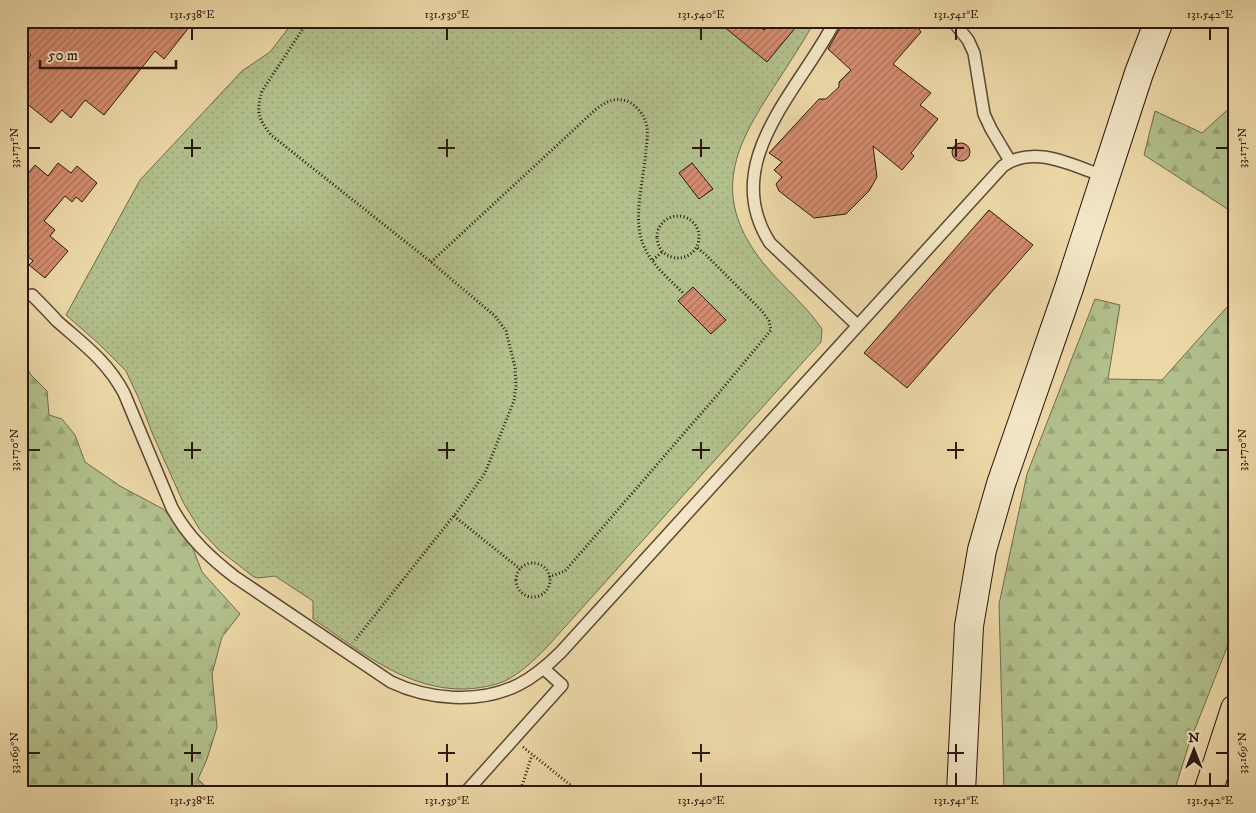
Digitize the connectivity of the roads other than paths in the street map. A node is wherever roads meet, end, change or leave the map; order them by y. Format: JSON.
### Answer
{"nodes":[{"id":1,"x":835,"y":21,"type":"edge"},
{"id":2,"x":953,"y":21,"type":"edge"},
{"id":3,"x":1159,"y":21,"type":"edge"},
{"id":4,"x":1010,"y":161,"type":"junction"},
{"id":5,"x":1105,"y":177,"type":"junction"},
{"id":6,"x":32,"y":295,"type":"dead end"},
{"id":7,"x":857,"y":325,"type":"junction"},
{"id":8,"x":543,"y":668,"type":"junction"},
{"id":9,"x":1235,"y":708,"type":"edge"},
{"id":10,"x":466,"y":792,"type":"edge"},
{"id":11,"x":961,"y":792,"type":"edge"},
{"id":12,"x":1208,"y":792,"type":"edge"}],
"edges":[{"from":1,"to":7,"type":"lane"},
{"from":2,"to":4,"type":"lane"},
{"from":3,"to":5,"type":"street"},
{"from":4,"to":5,"type":"lane"},
{"from":4,"to":7,"type":"lane"},
{"from":5,"to":11,"type":"street"},
{"from":6,"to":8,"type":"lane"},
{"from":7,"to":8,"type":"lane"},
{"from":8,"to":10,"type":"lane"},
{"from":9,"to":12,"type":"highway"}]}
